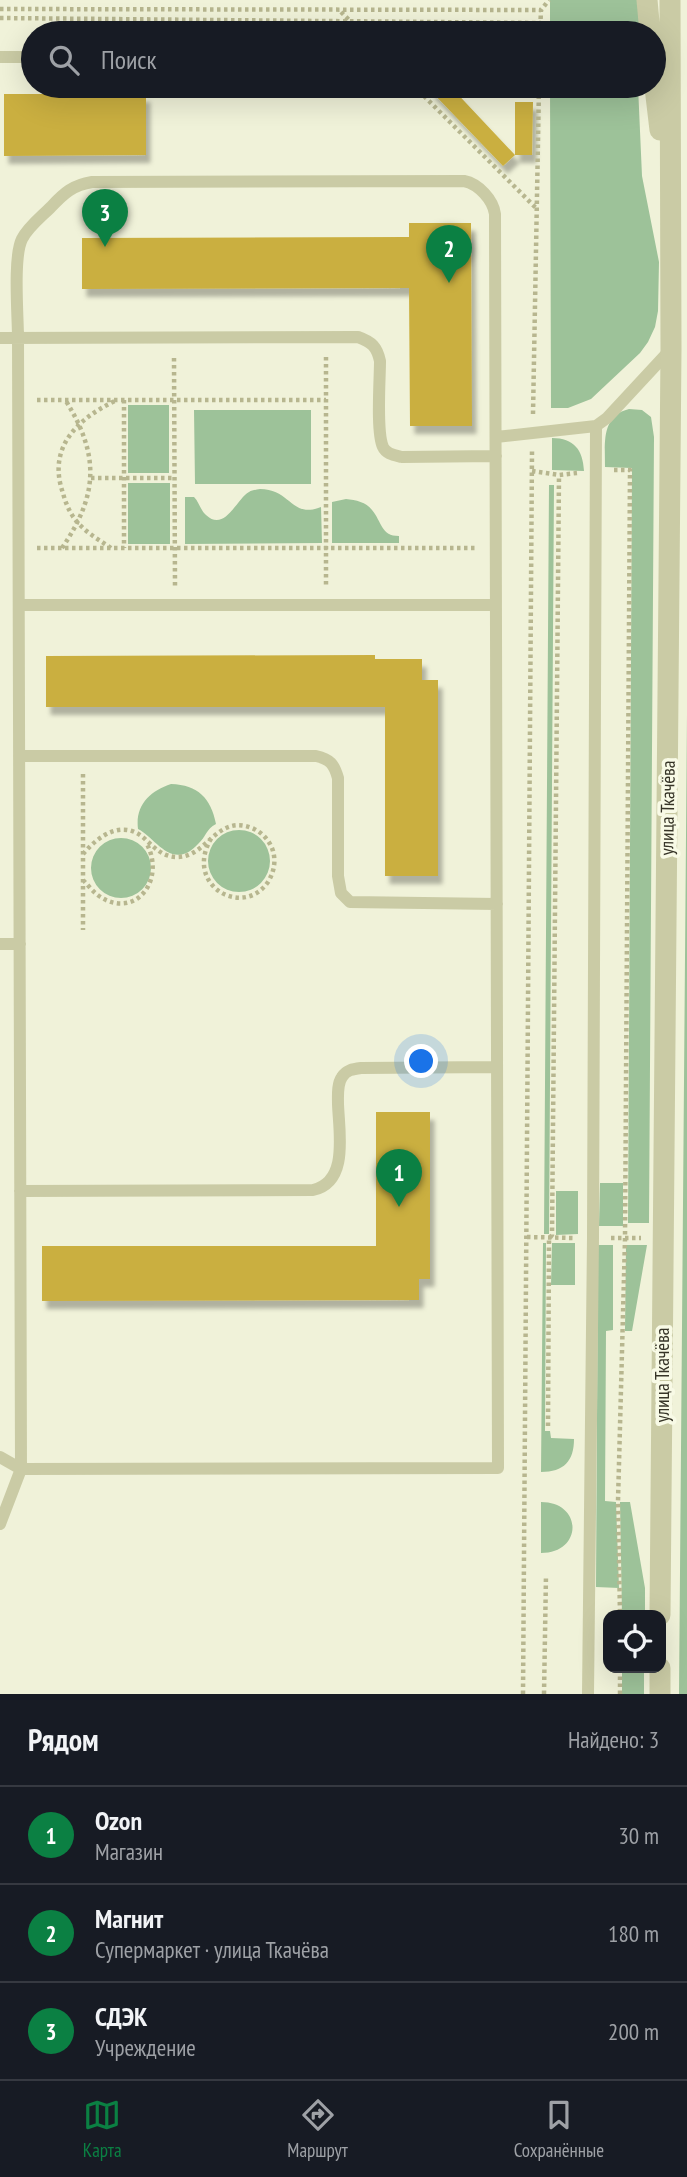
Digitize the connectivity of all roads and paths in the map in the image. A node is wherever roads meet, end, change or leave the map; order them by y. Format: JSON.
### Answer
{"nodes":[{"id":1,"x":549,"y":0,"type":"edge"},
{"id":2,"x":647,"y":0,"type":"edge"},
{"id":3,"x":670,"y":0,"type":"edge"},
{"id":4,"x":0,"y":9,"type":"edge"},
{"id":5,"x":541,"y":10,"type":"junction"},
{"id":6,"x":341,"y":11,"type":"junction"},
{"id":7,"x":0,"y":18,"type":"edge"},
{"id":8,"x":350,"y":21,"type":"joint"},
{"id":9,"x":541,"y":21,"type":"edge"},
{"id":10,"x":649,"y":21,"type":"edge"},
{"id":11,"x":0,"y":57,"type":"edge"},
{"id":12,"x":21,"y":57,"type":"edge"},
{"id":13,"x":426,"y":98,"type":"edge"},
{"id":14,"x":539,"y":98,"type":"edge"},
{"id":15,"x":655,"y":98,"type":"edge"},
{"id":16,"x":671,"y":170,"type":"junction"},
{"id":17,"x":537,"y":209,"type":"junction"},
{"id":18,"x":0,"y":338,"type":"edge"},
{"id":19,"x":18,"y":338,"type":"junction"},
{"id":20,"x":174,"y":338,"type":"junction"},
{"id":21,"x":326,"y":338,"type":"junction"},
{"id":22,"x":671,"y":349,"type":"junction"},
{"id":23,"x":19,"y":400,"type":"junction"},
{"id":24,"x":65,"y":400,"type":"junction"},
{"id":25,"x":116,"y":400,"type":"junction"},
{"id":26,"x":124,"y":400,"type":"junction"},
{"id":27,"x":174,"y":400,"type":"junction"},
{"id":28,"x":326,"y":400,"type":"junction"},
{"id":29,"x":79,"y":423,"type":"junction"},
{"id":30,"x":596,"y":426,"type":"junction"},
{"id":31,"x":533,"y":432,"type":"junction"},
{"id":32,"x":496,"y":437,"type":"junction"},
{"id":33,"x":496,"y":456,"type":"junction"},
{"id":34,"x":532,"y":471,"type":"junction"},
{"id":35,"x":598,"y":471,"type":"junction"},
{"id":36,"x":559,"y":475,"type":"junction"},
{"id":37,"x":91,"y":478,"type":"junction"},
{"id":38,"x":124,"y":478,"type":"junction"},
{"id":39,"x":174,"y":478,"type":"junction"},
{"id":40,"x":78,"y":524,"type":"junction"},
{"id":41,"x":19,"y":548,"type":"junction"},
{"id":42,"x":62,"y":548,"type":"junction"},
{"id":43,"x":112,"y":548,"type":"junction"},
{"id":44,"x":124,"y":548,"type":"junction"},
{"id":45,"x":174,"y":548,"type":"junction"},
{"id":46,"x":326,"y":548,"type":"junction"},
{"id":47,"x":496,"y":548,"type":"junction"},
{"id":48,"x":19,"y":605,"type":"junction"},
{"id":49,"x":175,"y":605,"type":"junction"},
{"id":50,"x":326,"y":605,"type":"junction"},
{"id":51,"x":496,"y":605,"type":"junction"},
{"id":52,"x":19,"y":756,"type":"junction"},
{"id":53,"x":83,"y":756,"type":"junction"},
{"id":54,"x":144,"y":837,"type":"junction"},
{"id":55,"x":212,"y":837,"type":"junction"},
{"id":56,"x":83,"y":854,"type":"junction"},
{"id":57,"x":83,"y":879,"type":"junction"},
{"id":58,"x":497,"y":904,"type":"junction"},
{"id":59,"x":83,"y":930,"type":"dead end"},
{"id":60,"x":0,"y":944,"type":"edge"},
{"id":61,"x":20,"y":944,"type":"junction"},
{"id":62,"x":497,"y":1067,"type":"junction"},
{"id":63,"x":20,"y":1191,"type":"junction"},
{"id":64,"x":548,"y":1426,"type":"dead end"},
{"id":65,"x":0,"y":1457,"type":"edge"},
{"id":66,"x":21,"y":1469,"type":"junction"},
{"id":67,"x":0,"y":1524,"type":"edge"},
{"id":68,"x":546,"y":1575,"type":"dead end"},
{"id":69,"x":620,"y":1610,"type":"edge"},
{"id":70,"x":660,"y":1610,"type":"edge"},
{"id":71,"x":620,"y":1673,"type":"edge"},
{"id":72,"x":660,"y":1673,"type":"edge"},
{"id":73,"x":523,"y":1694,"type":"edge"},
{"id":74,"x":544,"y":1694,"type":"edge"},
{"id":75,"x":588,"y":1694,"type":"edge"},
{"id":76,"x":620,"y":1694,"type":"edge"},
{"id":77,"x":660,"y":1694,"type":"edge"}],
"edges":[{"from":1,"to":5,"type":"path"},
{"from":2,"to":10,"type":"street"},
{"from":3,"to":16,"type":"street","name":"улица Ткачёва"},
{"from":4,"to":6,"type":"path"},
{"from":5,"to":6,"type":"path"},
{"from":5,"to":9,"type":"path"},
{"from":6,"to":8,"type":"path"},
{"from":7,"to":8,"type":"path"},
{"from":11,"to":12,"type":"lane"},
{"from":13,"to":17,"type":"path"},
{"from":14,"to":17,"type":"path"},
{"from":15,"to":16,"type":"street"},
{"from":16,"to":22,"type":"street","name":"улица Ткачёва"},
{"from":17,"to":31,"type":"path"},
{"from":18,"to":19,"type":"lane"},
{"from":19,"to":20,"type":"lane"},
{"from":19,"to":23,"type":"lane"},
{"from":19,"to":32,"type":"lane"},
{"from":20,"to":21,"type":"lane"},
{"from":20,"to":27,"type":"path"},
{"from":21,"to":28,"type":"path"},
{"from":21,"to":33,"type":"lane"},
{"from":22,"to":30,"type":"lane"},
{"from":22,"to":70,"type":"street","name":"улица Ткачёва"},
{"from":23,"to":24,"type":"path"},
{"from":23,"to":41,"type":"lane"},
{"from":24,"to":25,"type":"path"},
{"from":24,"to":29,"type":"path"},
{"from":25,"to":26,"type":"path"},
{"from":25,"to":29,"type":"path"},
{"from":26,"to":27,"type":"path"},
{"from":26,"to":38,"type":"path"},
{"from":27,"to":28,"type":"path"},
{"from":27,"to":39,"type":"path"},
{"from":28,"to":46,"type":"path"},
{"from":29,"to":37,"type":"path"},
{"from":29,"to":40,"type":"path"},
{"from":30,"to":31,"type":"lane"},
{"from":30,"to":35,"type":"lane"},
{"from":31,"to":32,"type":"lane"},
{"from":31,"to":34,"type":"path"},
{"from":32,"to":33,"type":"lane"},
{"from":33,"to":47,"type":"lane"},
{"from":34,"to":36,"type":"path"},
{"from":34,"to":73,"type":"path"},
{"from":35,"to":36,"type":"path"},
{"from":35,"to":69,"type":"path"},
{"from":35,"to":75,"type":"lane"},
{"from":36,"to":64,"type":"path"},
{"from":37,"to":38,"type":"path"},
{"from":37,"to":40,"type":"path"},
{"from":38,"to":39,"type":"path"},
{"from":38,"to":44,"type":"path"},
{"from":39,"to":45,"type":"path"},
{"from":40,"to":42,"type":"path"},
{"from":40,"to":43,"type":"path"},
{"from":41,"to":42,"type":"path"},
{"from":41,"to":48,"type":"lane"},
{"from":42,"to":43,"type":"path"},
{"from":43,"to":44,"type":"path"},
{"from":44,"to":45,"type":"path"},
{"from":45,"to":46,"type":"path"},
{"from":45,"to":49,"type":"path"},
{"from":46,"to":47,"type":"path"},
{"from":46,"to":50,"type":"path"},
{"from":47,"to":51,"type":"lane"},
{"from":48,"to":49,"type":"lane"},
{"from":48,"to":52,"type":"lane"},
{"from":49,"to":50,"type":"lane"},
{"from":50,"to":51,"type":"lane"},
{"from":51,"to":58,"type":"lane"},
{"from":52,"to":53,"type":"lane"},
{"from":52,"to":61,"type":"lane"},
{"from":53,"to":56,"type":"path"},
{"from":53,"to":58,"type":"lane"},
{"from":54,"to":55,"type":"path"},
{"from":54,"to":56,"type":"path"},
{"from":54,"to":57,"type":"path"},
{"from":55,"to":55,"type":"path"},
{"from":56,"to":57,"type":"path"},
{"from":57,"to":59,"type":"path"},
{"from":58,"to":62,"type":"lane"},
{"from":60,"to":61,"type":"lane"},
{"from":61,"to":63,"type":"lane"},
{"from":62,"to":63,"type":"lane"},
{"from":62,"to":66,"type":"lane"},
{"from":63,"to":66,"type":"lane"},
{"from":65,"to":66,"type":"lane"},
{"from":66,"to":67,"type":"lane"},
{"from":68,"to":74,"type":"path"},
{"from":71,"to":76,"type":"path"},
{"from":72,"to":77,"type":"street"}]}
